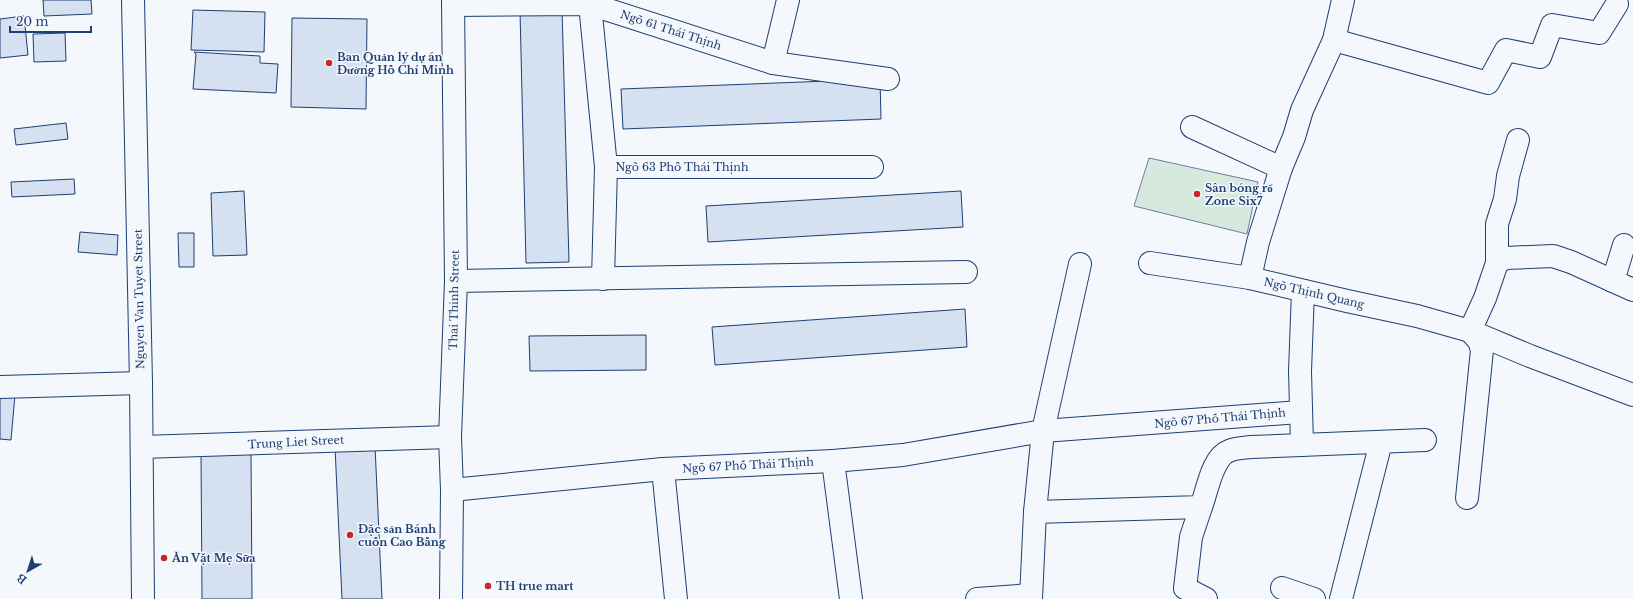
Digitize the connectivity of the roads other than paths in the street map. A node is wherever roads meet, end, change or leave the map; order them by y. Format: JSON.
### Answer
{"nodes":[{"id":1,"x":133,"y":0,"type":"edge"},
{"id":2,"x":788,"y":0,"type":"edge"},
{"id":3,"x":1343,"y":0,"type":"edge"},
{"id":4,"x":453,"y":2,"type":"edge"},
{"id":5,"x":590,"y":4,"type":"junction"},
{"id":6,"x":1617,"y":4,"type":"dead end"},
{"id":7,"x":1334,"y":40,"type":"junction"},
{"id":8,"x":773,"y":63,"type":"junction"},
{"id":9,"x":888,"y":80,"type":"dead end"},
{"id":10,"x":1192,"y":127,"type":"dead end"},
{"id":11,"x":1518,"y":140,"type":"dead end"},
{"id":12,"x":606,"y":167,"type":"junction"},
{"id":13,"x":872,"y":167,"type":"dead end"},
{"id":14,"x":1281,"y":168,"type":"junction"},
{"id":15,"x":1624,"y":245,"type":"dead end"},
{"id":16,"x":1150,"y":263,"type":"dead end"},
{"id":17,"x":1497,"y":263,"type":"junction"},
{"id":18,"x":1080,"y":264,"type":"dead end"},
{"id":19,"x":966,"y":272,"type":"dead end"},
{"id":20,"x":1250,"y":278,"type":"junction"},
{"id":21,"x":603,"y":279,"type":"junction"},
{"id":22,"x":456,"y":281,"type":"junction"},
{"id":23,"x":1613,"y":281,"type":"junction"},
{"id":24,"x":1303,"y":290,"type":"junction"},
{"id":25,"x":1633,"y":290,"type":"edge"},
{"id":26,"x":1470,"y":331,"type":"junction"},
{"id":27,"x":141,"y":383,"type":"junction"},
{"id":28,"x":0,"y":386,"type":"edge"},
{"id":29,"x":1633,"y":395,"type":"edge"},
{"id":30,"x":1300,"y":412,"type":"junction"},
{"id":31,"x":1043,"y":431,"type":"junction"},
{"id":32,"x":450,"y":437,"type":"junction"},
{"id":33,"x":1425,"y":440,"type":"dead end"},
{"id":34,"x":1381,"y":442,"type":"junction"},
{"id":35,"x":1302,"y":445,"type":"junction"},
{"id":36,"x":142,"y":447,"type":"junction"},
{"id":37,"x":833,"y":461,"type":"junction"},
{"id":38,"x":663,"y":470,"type":"junction"},
{"id":39,"x":452,"y":490,"type":"junction"},
{"id":40,"x":1467,"y":498,"type":"dead end"},
{"id":41,"x":1201,"y":507,"type":"junction"},
{"id":42,"x":1035,"y":512,"type":"junction"},
{"id":43,"x":1282,"y":588,"type":"dead end"},
{"id":44,"x":1031,"y":597,"type":"edge"},
{"id":45,"x":143,"y":599,"type":"edge"},
{"id":46,"x":451,"y":599,"type":"edge"},
{"id":47,"x":676,"y":599,"type":"edge"},
{"id":48,"x":851,"y":599,"type":"edge"},
{"id":49,"x":977,"y":599,"type":"edge"},
{"id":50,"x":1206,"y":599,"type":"edge"},
{"id":51,"x":1314,"y":599,"type":"edge"},
{"id":52,"x":1341,"y":599,"type":"edge"}],
"edges":[{"from":1,"to":27,"type":"street","name":"Nguyen Van Tuyet Street"},
{"from":2,"to":8,"type":"street"},
{"from":3,"to":7,"type":"street","name":"Ngõ Thịnh Quang"},
{"from":4,"to":5,"type":"street","name":"Ngõ 61 Thái Thịnh"},
{"from":4,"to":22,"type":"street","name":"Thai Thinh Street"},
{"from":5,"to":8,"type":"street","name":"Ngõ 61 Thái Thịnh"},
{"from":5,"to":12,"type":"street"},
{"from":6,"to":7,"type":"street"},
{"from":7,"to":14,"type":"street","name":"Ngõ Thịnh Quang"},
{"from":8,"to":9,"type":"street","name":"Ngõ 61 Thái Thịnh"},
{"from":10,"to":14,"type":"street"},
{"from":11,"to":17,"type":"street"},
{"from":12,"to":13,"type":"street","name":"Ngõ 63 Phố Thái Thịnh"},
{"from":12,"to":21,"type":"street","name":"Ngõ 63 Phố Thái Thịnh"},
{"from":14,"to":20,"type":"street","name":"Ngõ Thịnh Quang"},
{"from":15,"to":23,"type":"street"},
{"from":16,"to":20,"type":"street"},
{"from":17,"to":23,"type":"street"},
{"from":17,"to":26,"type":"street"},
{"from":18,"to":31,"type":"street"},
{"from":19,"to":21,"type":"street"},
{"from":20,"to":24,"type":"street","name":"Ngõ Thịnh Quang"},
{"from":21,"to":22,"type":"street"},
{"from":22,"to":32,"type":"street","name":"Thai Thinh Street"},
{"from":23,"to":25,"type":"street"},
{"from":24,"to":26,"type":"street","name":"Ngõ Thịnh Quang"},
{"from":24,"to":30,"type":"street","name":"Ngõ 67 Phố Thái Thịnh"},
{"from":26,"to":29,"type":"street","name":"Ngõ Thịnh Quang"},
{"from":26,"to":40,"type":"street"},
{"from":27,"to":28,"type":"street"},
{"from":27,"to":36,"type":"street","name":"Nguyen Van Tuyet Street"},
{"from":30,"to":31,"type":"street","name":"Ngõ 67 Phố Thái Thịnh"},
{"from":30,"to":35,"type":"street"},
{"from":31,"to":37,"type":"street","name":"Ngõ 67 Phố Thái Thịnh"},
{"from":31,"to":42,"type":"street"},
{"from":32,"to":36,"type":"street","name":"Trung Liet Street"},
{"from":32,"to":39,"type":"street","name":"Thai Thinh Street"},
{"from":33,"to":34,"type":"street"},
{"from":34,"to":35,"type":"street"},
{"from":34,"to":52,"type":"street"},
{"from":35,"to":41,"type":"street"},
{"from":36,"to":45,"type":"street","name":"Nguyen Van Tuyet Street"},
{"from":37,"to":38,"type":"street","name":"Ngõ 67 Phố Thái Thịnh"},
{"from":37,"to":48,"type":"street"},
{"from":38,"to":39,"type":"street","name":"Ngõ 67 Phố Thái Thịnh"},
{"from":38,"to":47,"type":"street"},
{"from":39,"to":46,"type":"street","name":"Thai Thinh Street"},
{"from":41,"to":42,"type":"street"},
{"from":41,"to":50,"type":"street"},
{"from":42,"to":44,"type":"street"},
{"from":43,"to":51,"type":"street"},
{"from":44,"to":49,"type":"street"}]}
